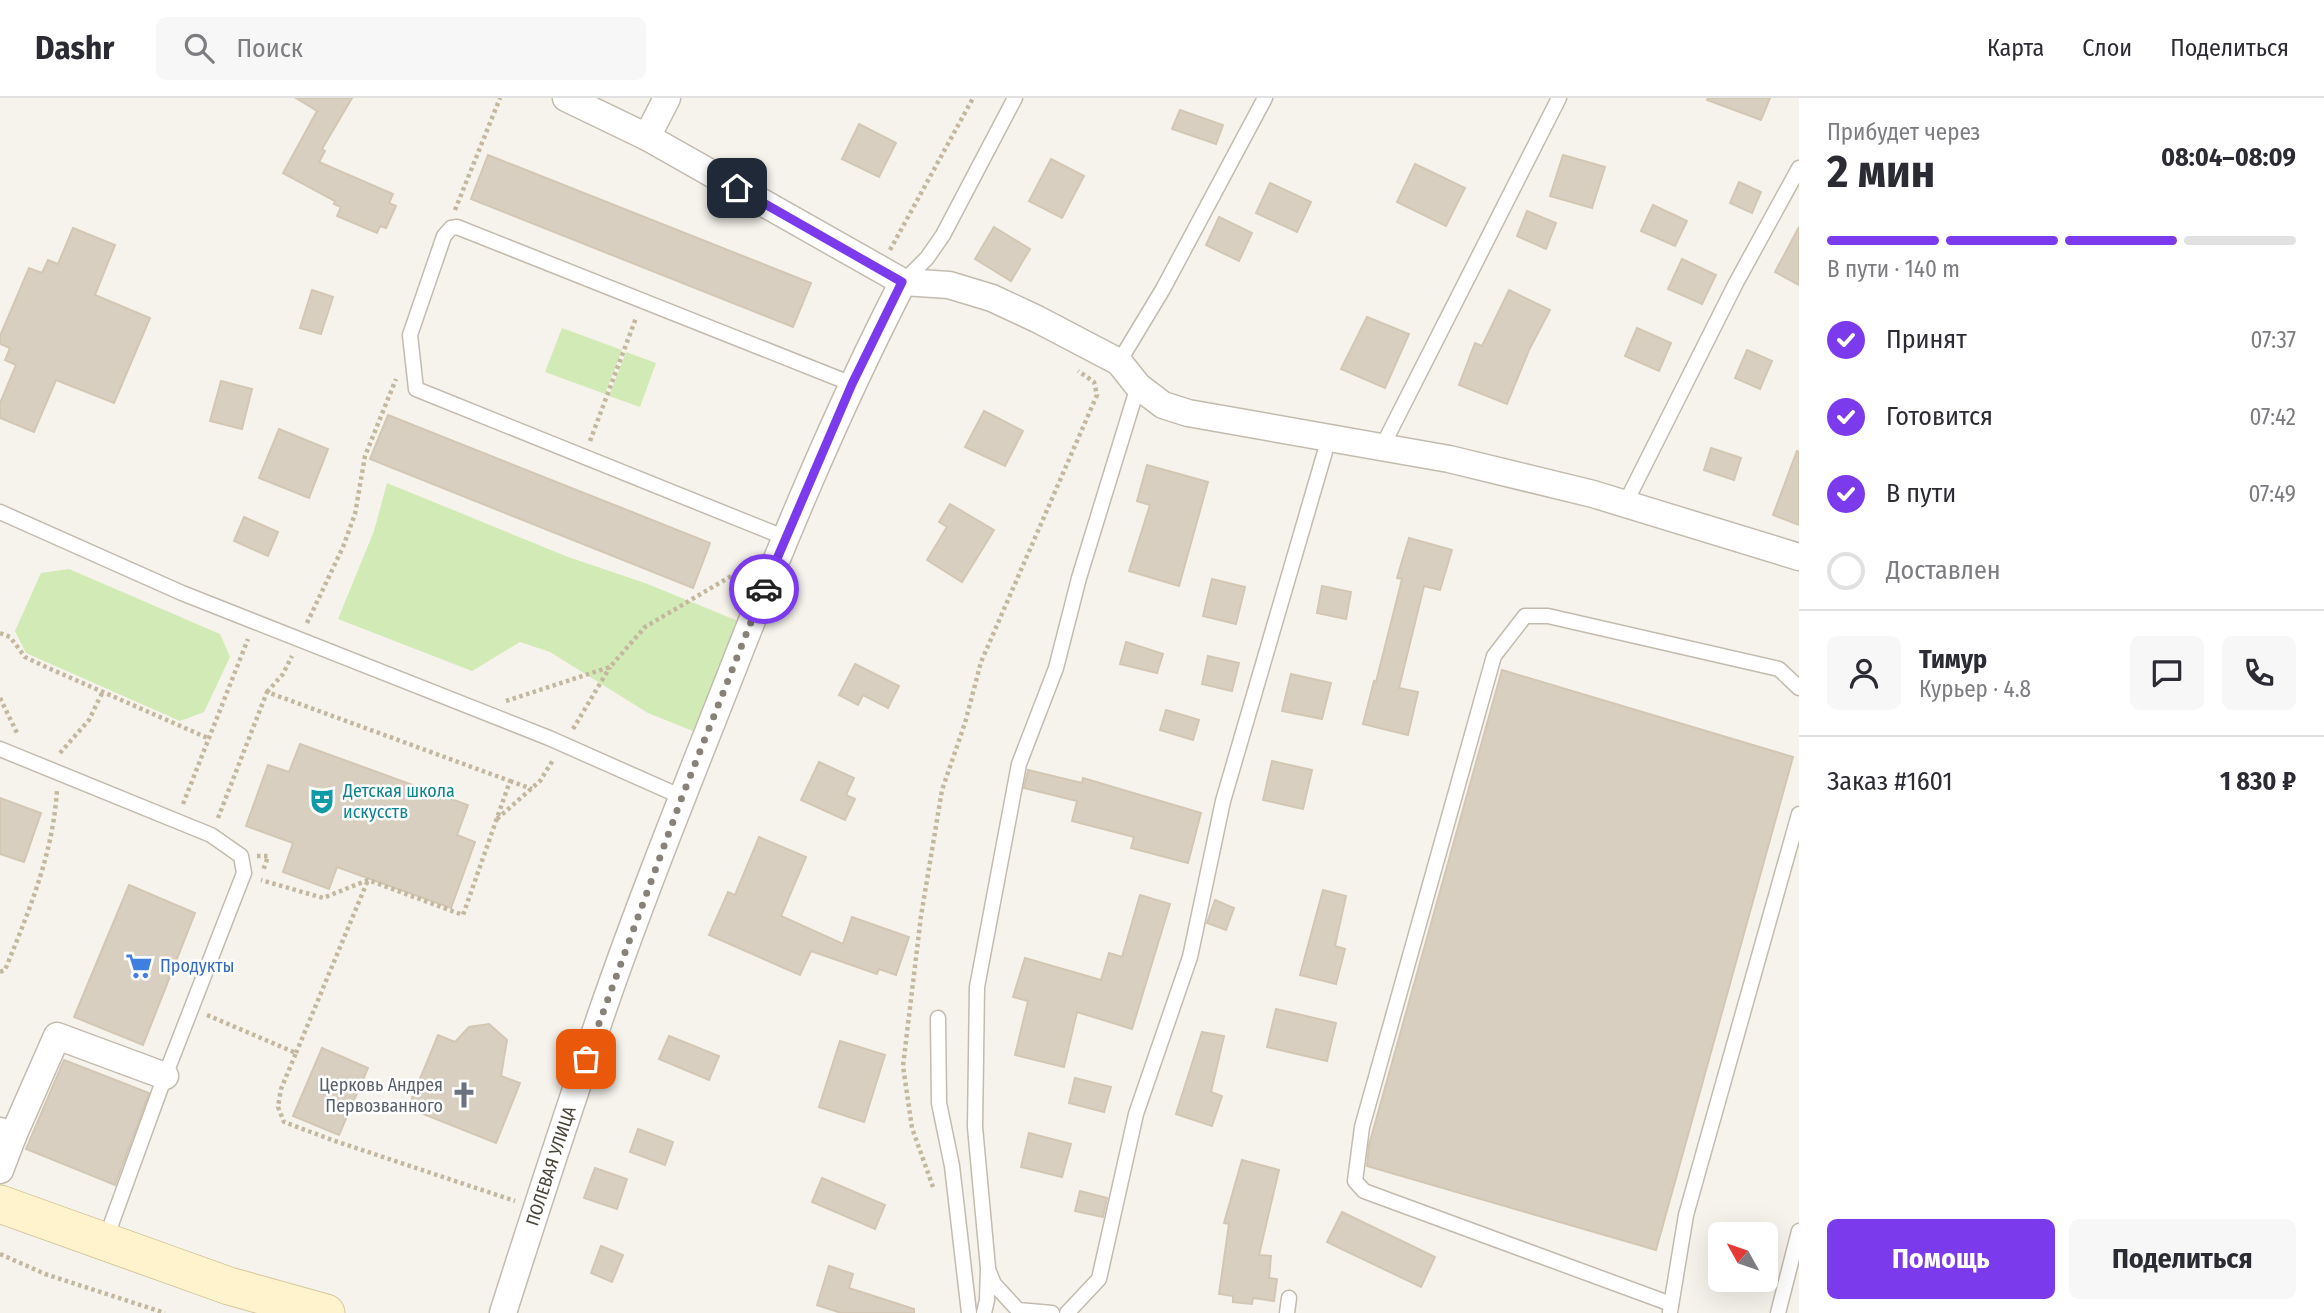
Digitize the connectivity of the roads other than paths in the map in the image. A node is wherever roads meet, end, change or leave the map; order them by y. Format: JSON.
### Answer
{"nodes":[{"id":1,"x":566,"y":98,"type":"edge"},
{"id":2,"x":667,"y":98,"type":"edge"},
{"id":3,"x":1015,"y":98,"type":"edge"},
{"id":4,"x":1265,"y":98,"type":"edge"},
{"id":5,"x":1559,"y":98,"type":"edge"},
{"id":6,"x":648,"y":138,"type":"junction"},
{"id":7,"x":1799,"y":168,"type":"edge"},
{"id":8,"x":902,"y":282,"type":"junction"},
{"id":9,"x":1119,"y":362,"type":"junction"},
{"id":10,"x":852,"y":384,"type":"junction"},
{"id":11,"x":1138,"y":386,"type":"junction"},
{"id":12,"x":1329,"y":438,"type":"junction"},
{"id":13,"x":1382,"y":447,"type":"junction"},
{"id":14,"x":1625,"y":505,"type":"junction"},
{"id":15,"x":0,"y":512,"type":"edge"},
{"id":16,"x":786,"y":538,"type":"junction"},
{"id":17,"x":1799,"y":557,"type":"edge"},
{"id":18,"x":1799,"y":688,"type":"edge"},
{"id":19,"x":0,"y":749,"type":"edge"},
{"id":20,"x":682,"y":797,"type":"junction"},
{"id":21,"x":1799,"y":814,"type":"edge"},
{"id":22,"x":938,"y":1018,"type":"dead end"},
{"id":23,"x":164,"y":1076,"type":"junction"},
{"id":24,"x":4,"y":1128,"type":"edge"},
{"id":25,"x":0,"y":1170,"type":"edge"},
{"id":26,"x":0,"y":1204,"type":"edge"},
{"id":27,"x":1799,"y":1231,"type":"edge"},
{"id":28,"x":105,"y":1241,"type":"junction"},
{"id":29,"x":988,"y":1268,"type":"junction"},
{"id":30,"x":1670,"y":1308,"type":"edge"},
{"id":31,"x":326,"y":1313,"type":"edge"},
{"id":32,"x":503,"y":1313,"type":"edge"},
{"id":33,"x":969,"y":1313,"type":"edge"},
{"id":34,"x":984,"y":1313,"type":"edge"},
{"id":35,"x":1052,"y":1313,"type":"edge"},
{"id":36,"x":1068,"y":1313,"type":"edge"},
{"id":37,"x":1778,"y":1313,"type":"edge"}],
"edges":[{"from":1,"to":6,"type":"street"},
{"from":2,"to":6,"type":"street"},
{"from":3,"to":8,"type":"lane"},
{"from":4,"to":9,"type":"lane"},
{"from":5,"to":13,"type":"lane"},
{"from":6,"to":8,"type":"street"},
{"from":7,"to":14,"type":"lane"},
{"from":8,"to":9,"type":"street"},
{"from":8,"to":10,"type":"street","name":"ПОЛЕВАЯ УЛИЦА"},
{"from":9,"to":11,"type":"street"},
{"from":10,"to":16,"type":"street","name":"ПОЛЕВАЯ УЛИЦА"},
{"from":10,"to":16,"type":"lane"},
{"from":11,"to":12,"type":"street"},
{"from":11,"to":29,"type":"lane"},
{"from":12,"to":13,"type":"street"},
{"from":12,"to":36,"type":"lane"},
{"from":13,"to":14,"type":"street"},
{"from":14,"to":17,"type":"street"},
{"from":15,"to":20,"type":"lane"},
{"from":16,"to":20,"type":"street","name":"ПОЛЕВАЯ УЛИЦА"},
{"from":18,"to":30,"type":"lane"},
{"from":19,"to":23,"type":"lane"},
{"from":20,"to":32,"type":"street","name":"ПОЛЕВАЯ УЛИЦА"},
{"from":21,"to":30,"type":"lane"},
{"from":22,"to":33,"type":"lane"},
{"from":23,"to":24,"type":"street"},
{"from":23,"to":28,"type":"lane"},
{"from":24,"to":25,"type":"street"},
{"from":26,"to":28,"type":"main road"},
{"from":27,"to":37,"type":"lane"},
{"from":28,"to":31,"type":"main road"},
{"from":29,"to":34,"type":"lane"},
{"from":29,"to":35,"type":"lane"}]}
